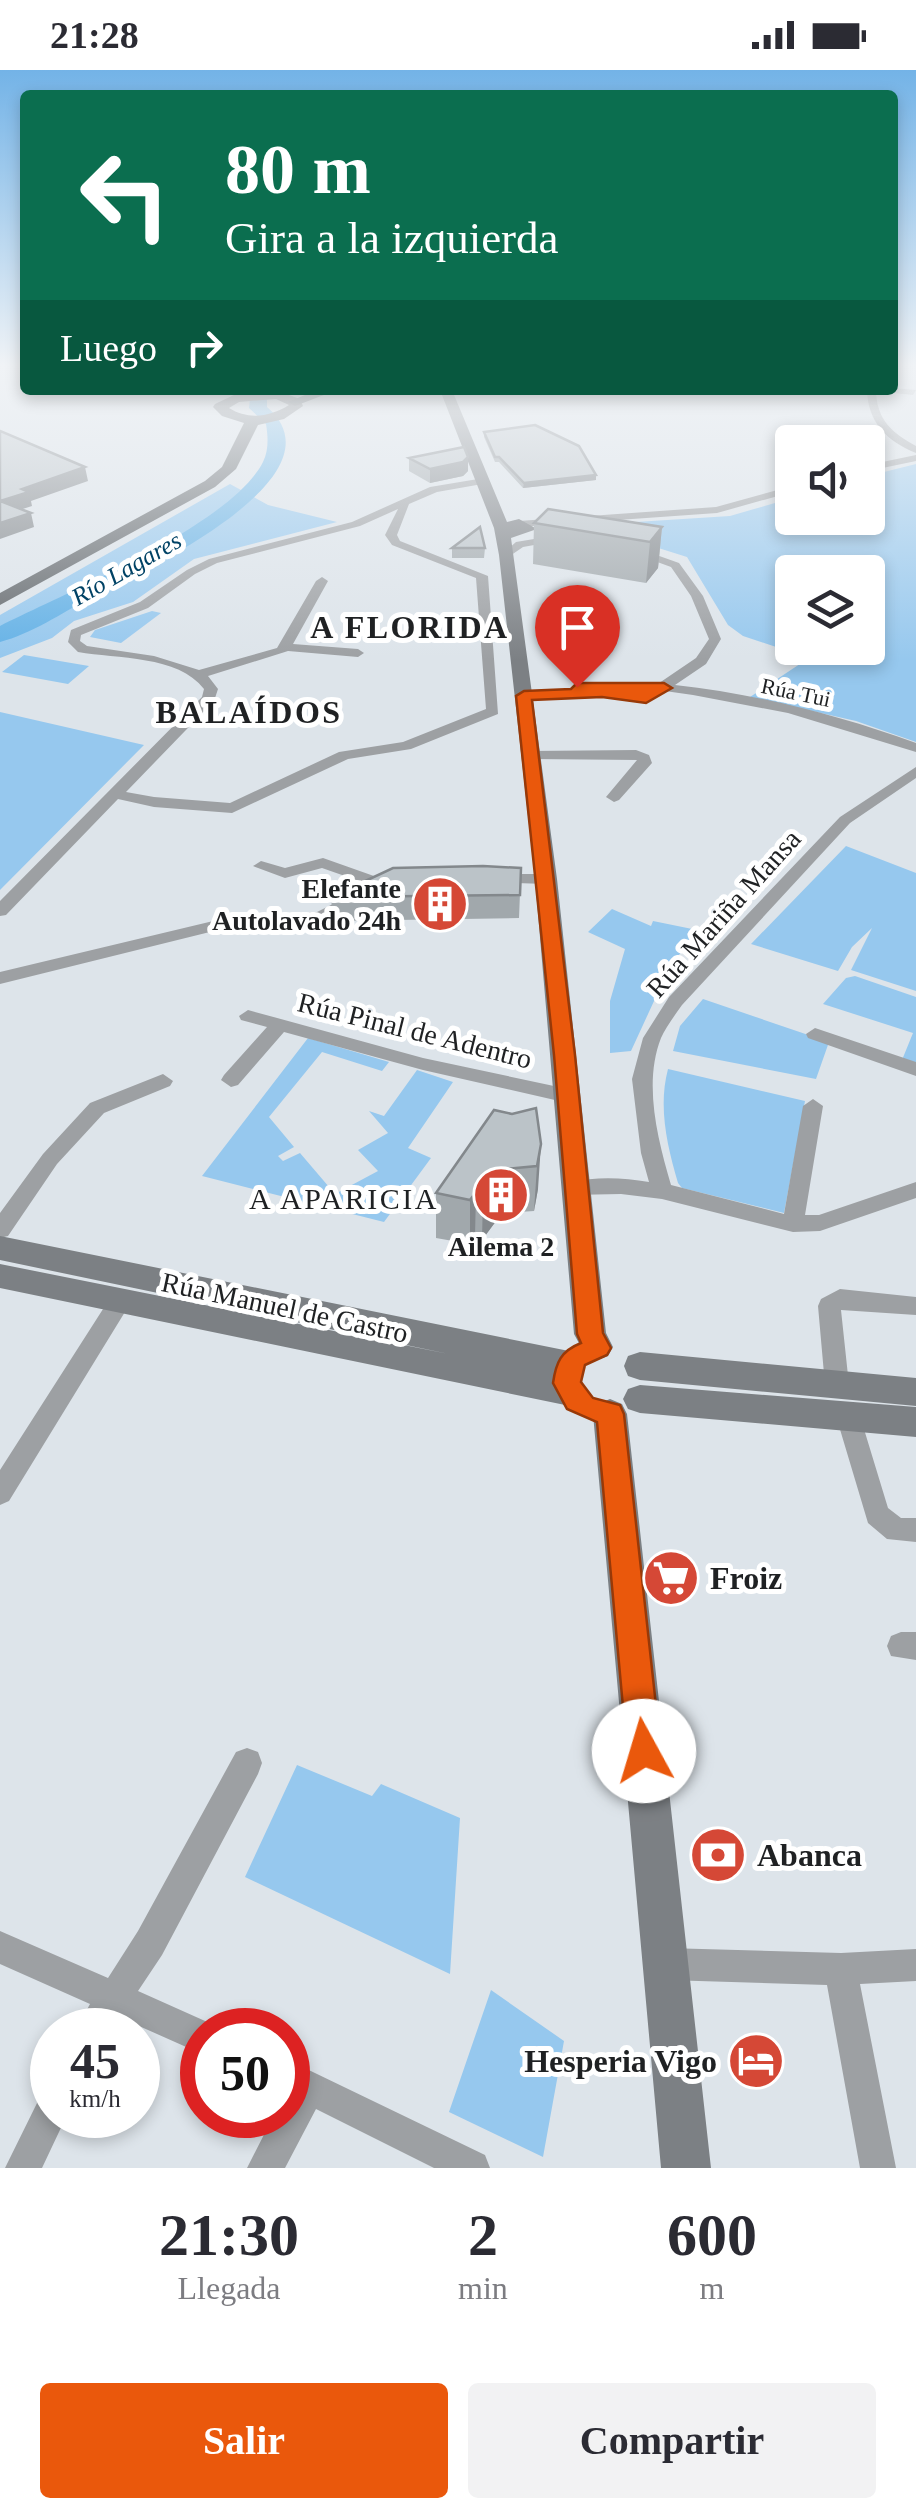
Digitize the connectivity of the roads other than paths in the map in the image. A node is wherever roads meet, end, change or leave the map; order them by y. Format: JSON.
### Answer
{"nodes":[{"id":1,"x":219,"y":464,"type":"edge"},
{"id":2,"x":230,"y":464,"type":"edge"},
{"id":3,"x":476,"y":464,"type":"edge"},
{"id":4,"x":484,"y":482,"type":"junction"},
{"id":5,"x":775,"y":495,"type":"edge"},
{"id":6,"x":616,"y":517,"type":"junction"},
{"id":7,"x":392,"y":520,"type":"junction"},
{"id":8,"x":569,"y":520,"type":"junction"},
{"id":9,"x":510,"y":532,"type":"junction"},
{"id":10,"x":575,"y":535,"type":"junction"},
{"id":11,"x":558,"y":538,"type":"junction"},
{"id":12,"x":627,"y":548,"type":"edge"},
{"id":13,"x":322,"y":581,"type":"dead end"},
{"id":14,"x":0,"y":592,"type":"edge"},
{"id":15,"x":0,"y":600,"type":"edge"},
{"id":16,"x":285,"y":647,"type":"junction"},
{"id":17,"x":358,"y":653,"type":"dead end"},
{"id":18,"x":522,"y":673,"type":"junction"},
{"id":19,"x":200,"y":674,"type":"junction"},
{"id":20,"x":683,"y":675,"type":"junction"},
{"id":21,"x":643,"y":686,"type":"junction"},
{"id":22,"x":577,"y":687,"type":"junction"},
{"id":23,"x":664,"y":688,"type":"junction"},
{"id":24,"x":700,"y":691,"type":"junction"},
{"id":25,"x":558,"y":693,"type":"junction"},
{"id":26,"x":524,"y":696,"type":"junction"},
{"id":27,"x":627,"y":696,"type":"junction"},
{"id":28,"x":916,"y":748,"type":"edge"},
{"id":29,"x":532,"y":755,"type":"junction"},
{"id":30,"x":916,"y":771,"type":"edge"},
{"id":31,"x":115,"y":794,"type":"junction"},
{"id":32,"x":614,"y":797,"type":"dead end"},
{"id":33,"x":262,"y":866,"type":"dead end"},
{"id":34,"x":480,"y":879,"type":"edge"},
{"id":35,"x":546,"y":879,"type":"junction"},
{"id":36,"x":0,"y":911,"type":"edge"},
{"id":37,"x":0,"y":978,"type":"edge"},
{"id":38,"x":248,"y":1016,"type":"dead end"},
{"id":39,"x":280,"y":1025,"type":"junction"},
{"id":40,"x":815,"y":1034,"type":"dead end"},
{"id":41,"x":916,"y":1070,"type":"edge"},
{"id":42,"x":232,"y":1080,"type":"dead end"},
{"id":43,"x":163,"y":1081,"type":"dead end"},
{"id":44,"x":568,"y":1096,"type":"junction"},
{"id":45,"x":812,"y":1106,"type":"dead end"},
{"id":46,"x":578,"y":1189,"type":"junction"},
{"id":47,"x":916,"y":1190,"type":"edge"},
{"id":48,"x":662,"y":1191,"type":"junction"},
{"id":49,"x":793,"y":1224,"type":"junction"},
{"id":50,"x":0,"y":1230,"type":"edge"},
{"id":51,"x":0,"y":1248,"type":"edge"},
{"id":52,"x":0,"y":1276,"type":"edge"},
{"id":53,"x":120,"y":1300,"type":"junction"},
{"id":54,"x":916,"y":1306,"type":"edge"},
{"id":55,"x":579,"y":1368,"type":"junction"},
{"id":56,"x":916,"y":1392,"type":"edge"},
{"id":57,"x":630,"y":1393,"type":"junction"},
{"id":58,"x":842,"y":1400,"type":"junction"},
{"id":59,"x":916,"y":1422,"type":"edge"},
{"id":60,"x":0,"y":1492,"type":"edge"},
{"id":61,"x":916,"y":1530,"type":"edge"},
{"id":62,"x":247,"y":1763,"type":"dead end"},
{"id":63,"x":0,"y":1947,"type":"edge"},
{"id":64,"x":666,"y":1964,"type":"junction"},
{"id":65,"x":916,"y":1965,"type":"edge"},
{"id":66,"x":841,"y":1968,"type":"junction"},
{"id":67,"x":116,"y":1997,"type":"junction"},
{"id":68,"x":108,"y":2008,"type":"edge"},
{"id":69,"x":180,"y":2028,"type":"edge"},
{"id":70,"x":310,"y":2088,"type":"edge"},
{"id":71,"x":38,"y":2138,"type":"edge"},
{"id":72,"x":277,"y":2138,"type":"edge"},
{"id":73,"x":23,"y":2168,"type":"edge"},
{"id":74,"x":265,"y":2168,"type":"edge"},
{"id":75,"x":472,"y":2168,"type":"edge"},
{"id":76,"x":686,"y":2168,"type":"edge"},
{"id":77,"x":878,"y":2168,"type":"edge"}],
"edges":[{"from":1,"to":14,"type":"main road"},
{"from":2,"to":15,"type":"main road"},
{"from":3,"to":4,"type":"main road"},
{"from":4,"to":7,"type":"street"},
{"from":4,"to":9,"type":"main road"},
{"from":5,"to":6,"type":"street"},
{"from":6,"to":8,"type":"street"},
{"from":6,"to":10,"type":"street"},
{"from":7,"to":19,"type":"street"},
{"from":7,"to":31,"type":"street"},
{"from":8,"to":9,"type":"street"},
{"from":8,"to":10,"type":"street"},
{"from":9,"to":11,"type":"street"},
{"from":9,"to":11,"type":"street"},
{"from":9,"to":18,"type":"main road"},
{"from":10,"to":11,"type":"street"},
{"from":12,"to":20,"type":"street"},
{"from":13,"to":16,"type":"street"},
{"from":16,"to":17,"type":"street"},
{"from":16,"to":19,"type":"street"},
{"from":18,"to":22,"type":"street","name":"Rúa Tui"},
{"from":18,"to":26,"type":"main road"},
{"from":19,"to":31,"type":"street"},
{"from":20,"to":21,"type":"street"},
{"from":20,"to":23,"type":"street"},
{"from":20,"to":24,"type":"street"},
{"from":21,"to":22,"type":"street","name":"Rúa Tui"},
{"from":21,"to":23,"type":"street","name":"Rúa Tui"},
{"from":21,"to":27,"type":"street"},
{"from":22,"to":25,"type":"street","name":"Rúa Tui"},
{"from":23,"to":24,"type":"street","name":"Rúa Tui"},
{"from":23,"to":27,"type":"street","name":"Rúa Tui"},
{"from":24,"to":28,"type":"street","name":"Rúa Tui"},
{"from":25,"to":26,"type":"street","name":"Rúa Tui"},
{"from":25,"to":27,"type":"street","name":"Rúa Tui"},
{"from":26,"to":29,"type":"main road"},
{"from":29,"to":32,"type":"street"},
{"from":29,"to":35,"type":"main road"},
{"from":30,"to":48,"type":"street","name":"Rúa Mariña Mansa"},
{"from":31,"to":36,"type":"street"},
{"from":33,"to":37,"type":"street"},
{"from":34,"to":35,"type":"street"},
{"from":35,"to":44,"type":"main road"},
{"from":38,"to":39,"type":"street","name":"Rúa Pinal de Adentro"},
{"from":39,"to":42,"type":"street"},
{"from":39,"to":44,"type":"street","name":"Rúa Pinal de Adentro"},
{"from":40,"to":41,"type":"street"},
{"from":43,"to":50,"type":"street"},
{"from":44,"to":46,"type":"main road"},
{"from":45,"to":49,"type":"street"},
{"from":46,"to":48,"type":"street"},
{"from":46,"to":55,"type":"main road"},
{"from":47,"to":49,"type":"street"},
{"from":48,"to":49,"type":"street"},
{"from":51,"to":55,"type":"main road","name":"Rúa Manuel de Castro"},
{"from":52,"to":53,"type":"main road","name":"Rúa Manuel de Castro"},
{"from":53,"to":55,"type":"main road","name":"Rúa Manuel de Castro"},
{"from":53,"to":60,"type":"street","name":"Rúa Manuel de Castro"},
{"from":54,"to":58,"type":"street"},
{"from":55,"to":57,"type":"main road"},
{"from":55,"to":57,"type":"main road"},
{"from":56,"to":58,"type":"main road"},
{"from":57,"to":58,"type":"main road"},
{"from":57,"to":64,"type":"main road"},
{"from":58,"to":59,"type":"main road"},
{"from":58,"to":61,"type":"street"},
{"from":62,"to":67,"type":"street"},
{"from":63,"to":67,"type":"street"},
{"from":64,"to":66,"type":"street"},
{"from":64,"to":76,"type":"main road"},
{"from":65,"to":66,"type":"street"},
{"from":66,"to":77,"type":"street"},
{"from":67,"to":68,"type":"street"},
{"from":67,"to":69,"type":"street"},
{"from":70,"to":75,"type":"street"},
{"from":71,"to":73,"type":"street"},
{"from":72,"to":74,"type":"street"}]}
